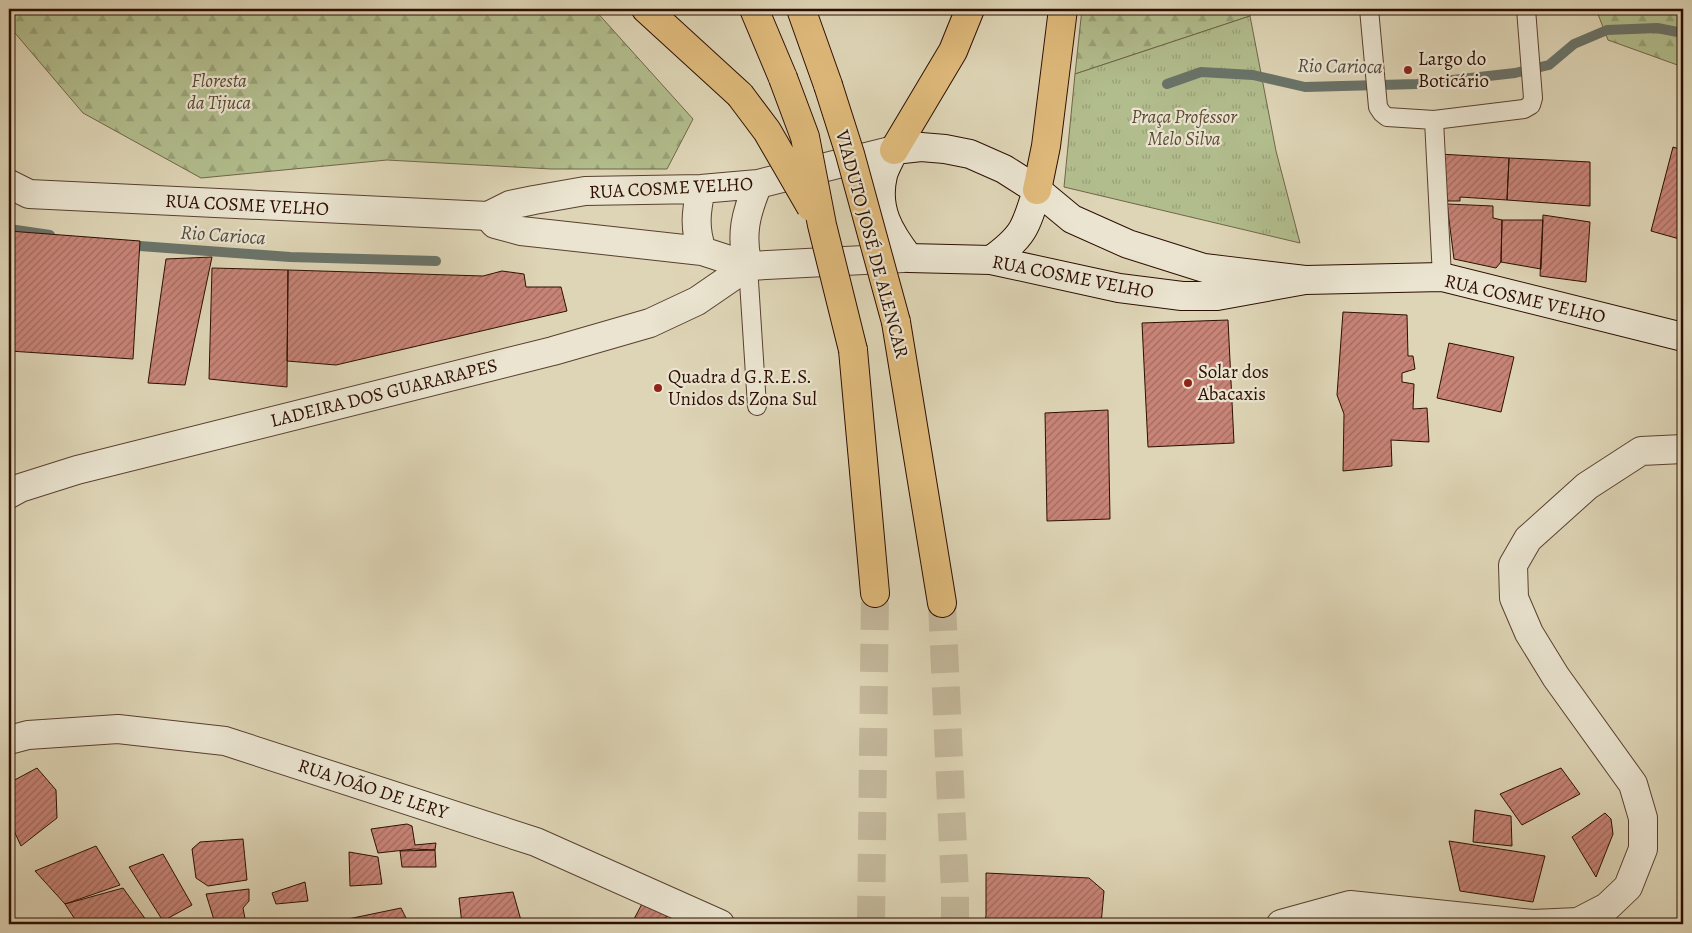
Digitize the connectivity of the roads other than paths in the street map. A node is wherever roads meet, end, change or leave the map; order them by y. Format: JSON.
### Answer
{"nodes":[{"id":1,"x":646,"y":9,"type":"edge"},
{"id":2,"x":754,"y":9,"type":"edge"},
{"id":3,"x":801,"y":9,"type":"edge"},
{"id":4,"x":970,"y":9,"type":"edge"},
{"id":5,"x":1063,"y":9,"type":"edge"},
{"id":6,"x":1369,"y":9,"type":"edge"},
{"id":7,"x":1526,"y":9,"type":"edge"},
{"id":8,"x":1434,"y":120,"type":"junction"},
{"id":9,"x":894,"y":150,"type":"junction"},
{"id":10,"x":9,"y":184,"type":"edge"},
{"id":11,"x":758,"y":184,"type":"junction"},
{"id":12,"x":701,"y":189,"type":"junction"},
{"id":13,"x":1037,"y":190,"type":"junction"},
{"id":14,"x":488,"y":216,"type":"junction"},
{"id":15,"x":822,"y":225,"type":"junction"},
{"id":16,"x":702,"y":250,"type":"junction"},
{"id":17,"x":909,"y":258,"type":"junction"},
{"id":18,"x":991,"y":260,"type":"junction"},
{"id":19,"x":748,"y":266,"type":"junction"},
{"id":20,"x":1442,"y":277,"type":"junction"},
{"id":21,"x":1305,"y":280,"type":"junction"},
{"id":22,"x":1683,"y":337,"type":"edge"},
{"id":23,"x":757,"y":406,"type":"dead end"},
{"id":24,"x":1683,"y":449,"type":"edge"},
{"id":25,"x":9,"y":494,"type":"edge"},
{"id":26,"x":875,"y":593,"type":"tunnel mouth"},
{"id":27,"x":942,"y":603,"type":"tunnel mouth"},
{"id":28,"x":9,"y":740,"type":"edge"},
{"id":29,"x":720,"y":924,"type":"edge"},
{"id":30,"x":1281,"y":924,"type":"edge"}],
"edges":[{"from":1,"to":15,"type":"highway","bridge":true},
{"from":2,"to":15,"type":"highway","name":"VIADUTO JOSÉ DE ALENCAR","bridge":true},
{"from":3,"to":27,"type":"highway","name":"VIADUTO JOSÉ DE ALENCAR","bridge":true},
{"from":4,"to":9,"type":"highway"},
{"from":5,"to":13,"type":"highway"},
{"from":6,"to":8,"type":"lane"},
{"from":7,"to":8,"type":"lane"},
{"from":8,"to":20,"type":"lane"},
{"from":9,"to":11,"type":"street","name":"RUA COSME VELHO"},
{"from":9,"to":13,"type":"street","name":"RUA COSME VELHO"},
{"from":9,"to":17,"type":"street"},
{"from":10,"to":14,"type":"street","name":"RUA COSME VELHO"},
{"from":11,"to":12,"type":"street","name":"RUA COSME VELHO"},
{"from":11,"to":19,"type":"street"},
{"from":12,"to":14,"type":"street","name":"RUA COSME VELHO"},
{"from":12,"to":16,"type":"street"},
{"from":13,"to":18,"type":"street"},
{"from":13,"to":21,"type":"street","name":"RUA COSME VELHO"},
{"from":14,"to":16,"type":"street","name":"RUA COSME VELHO"},
{"from":15,"to":26,"type":"highway","name":"VIADUTO JOSÉ DE ALENCAR","bridge":true},
{"from":16,"to":19,"type":"street","name":"RUA COSME VELHO"},
{"from":17,"to":18,"type":"street","name":"RUA COSME VELHO"},
{"from":17,"to":19,"type":"street","name":"RUA COSME VELHO"},
{"from":18,"to":21,"type":"street","name":"RUA COSME VELHO"},
{"from":19,"to":23,"type":"lane"},
{"from":19,"to":25,"type":"street","name":"LADEIRA DOS GUARARAPES"},
{"from":20,"to":21,"type":"street","name":"RUA COSME VELHO"},
{"from":20,"to":22,"type":"street","name":"RUA COSME VELHO"},
{"from":24,"to":30,"type":"street"},
{"from":28,"to":29,"type":"street","name":"RUA JOÃO DE LERY"}]}
